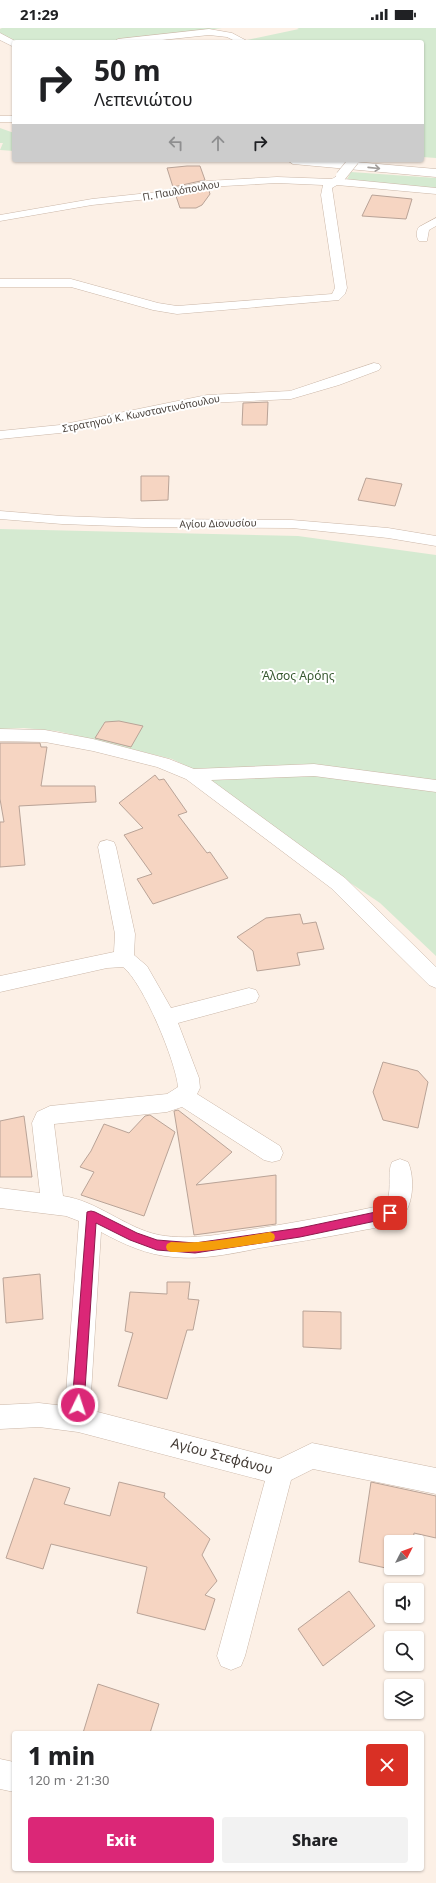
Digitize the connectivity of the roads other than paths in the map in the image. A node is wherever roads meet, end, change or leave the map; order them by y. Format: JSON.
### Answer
{"nodes":[{"id":1,"x":233,"y":28,"type":"edge"},
{"id":2,"x":218,"y":33,"type":"junction"},
{"id":3,"x":0,"y":36,"type":"edge"},
{"id":4,"x":135,"y":40,"type":"edge"},
{"id":5,"x":240,"y":40,"type":"edge"},
{"id":6,"x":12,"y":43,"type":"edge"},
{"id":7,"x":315,"y":162,"type":"edge"},
{"id":8,"x":352,"y":162,"type":"edge"},
{"id":9,"x":421,"y":162,"type":"edge"},
{"id":10,"x":436,"y":163,"type":"edge"},
{"id":11,"x":436,"y":173,"type":"edge"},
{"id":12,"x":338,"y":179,"type":"junction"},
{"id":13,"x":436,"y":191,"type":"edge"},
{"id":14,"x":0,"y":218,"type":"edge"},
{"id":15,"x":436,"y":221,"type":"edge"},
{"id":16,"x":423,"y":239,"type":"dead end"},
{"id":17,"x":0,"y":283,"type":"edge"},
{"id":18,"x":374,"y":367,"type":"dead end"},
{"id":19,"x":0,"y":435,"type":"edge"},
{"id":20,"x":0,"y":515,"type":"edge"},
{"id":21,"x":436,"y":541,"type":"edge"},
{"id":22,"x":0,"y":735,"type":"edge"},
{"id":23,"x":192,"y":775,"type":"junction"},
{"id":24,"x":436,"y":786,"type":"edge"},
{"id":25,"x":107,"y":847,"type":"dead end"},
{"id":26,"x":124,"y":959,"type":"junction"},
{"id":27,"x":436,"y":980,"type":"edge"},
{"id":28,"x":0,"y":984,"type":"edge"},
{"id":29,"x":249,"y":996,"type":"dead end"},
{"id":30,"x":164,"y":1018,"type":"junction"},
{"id":31,"x":183,"y":1096,"type":"junction"},
{"id":32,"x":272,"y":1154,"type":"dead end"},
{"id":33,"x":400,"y":1169,"type":"dead end"},
{"id":34,"x":0,"y":1198,"type":"edge"},
{"id":35,"x":53,"y":1204,"type":"junction"},
{"id":36,"x":91,"y":1215,"type":"junction"},
{"id":37,"x":0,"y":1417,"type":"edge"},
{"id":38,"x":77,"y":1420,"type":"junction"},
{"id":39,"x":280,"y":1472,"type":"junction"},
{"id":40,"x":436,"y":1481,"type":"edge"},
{"id":41,"x":231,"y":1656,"type":"dead end"},
{"id":42,"x":0,"y":1774,"type":"edge"},
{"id":43,"x":12,"y":1777,"type":"edge"}],
"edges":[{"from":1,"to":2,"type":"street"},
{"from":2,"to":4,"type":"street"},
{"from":2,"to":5,"type":"street"},
{"from":3,"to":6,"type":"street"},
{"from":7,"to":11,"type":"main road","one_way":true},
{"from":8,"to":12,"type":"street","bridge":true},
{"from":9,"to":10,"type":"main road"},
{"from":12,"to":13,"type":"street","name":"Π. Παυλόπουλου"},
{"from":12,"to":14,"type":"street","name":"Π. Παυλόπουλου"},
{"from":12,"to":17,"type":"street"},
{"from":15,"to":16,"type":"street"},
{"from":18,"to":19,"type":"street","name":"Στρατηγού Κ. Κωνσταντινόπουλου"},
{"from":20,"to":21,"type":"street","name":"Αγίου Διονυσίου"},
{"from":22,"to":23,"type":"street"},
{"from":23,"to":24,"type":"street"},
{"from":23,"to":27,"type":"street"},
{"from":25,"to":26,"type":"street"},
{"from":26,"to":28,"type":"street"},
{"from":26,"to":30,"type":"street"},
{"from":29,"to":30,"type":"street"},
{"from":30,"to":31,"type":"street"},
{"from":31,"to":32,"type":"street"},
{"from":31,"to":35,"type":"street"},
{"from":33,"to":36,"type":"street"},
{"from":34,"to":35,"type":"street"},
{"from":35,"to":36,"type":"street"},
{"from":36,"to":38,"type":"street"},
{"from":37,"to":38,"type":"street","name":"Αγίου Στεφάνου"},
{"from":38,"to":39,"type":"street","name":"Αγίου Στεφάνου"},
{"from":39,"to":40,"type":"street"},
{"from":39,"to":41,"type":"street","name":"Αγίου Στεφάνου"},
{"from":42,"to":43,"type":"street"}]}
